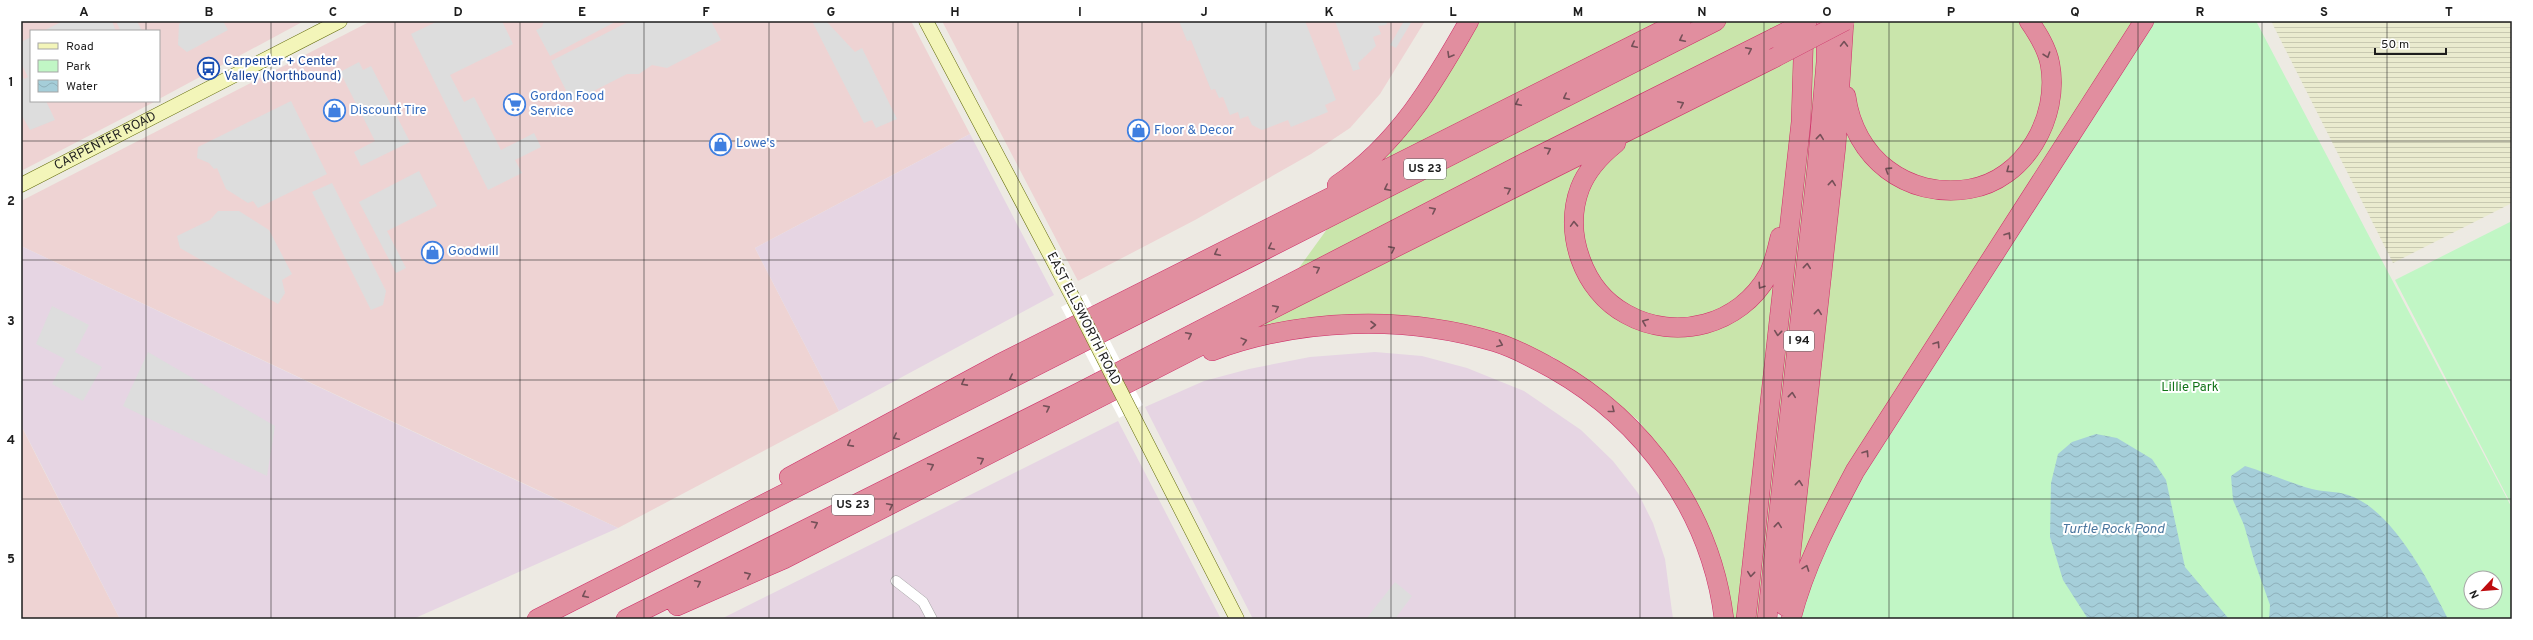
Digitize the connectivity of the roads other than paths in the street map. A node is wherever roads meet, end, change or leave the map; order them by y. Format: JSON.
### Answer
{"nodes":[{"id":1,"x":340,"y":21,"type":"edge"},
{"id":2,"x":926,"y":21,"type":"edge"},
{"id":3,"x":1469,"y":21,"type":"edge"},
{"id":4,"x":1682,"y":21,"type":"edge"},
{"id":5,"x":1716,"y":21,"type":"edge"},
{"id":6,"x":1806,"y":21,"type":"edge"},
{"id":7,"x":1826,"y":21,"type":"edge"},
{"id":8,"x":1845,"y":21,"type":"edge"},
{"id":9,"x":2029,"y":21,"type":"edge"},
{"id":10,"x":2144,"y":21,"type":"edge"},
{"id":11,"x":1843,"y":67,"type":"junction"},
{"id":12,"x":1646,"y":121,"type":"junction"},
{"id":13,"x":21,"y":185,"type":"edge"},
{"id":14,"x":1793,"y":197,"type":"junction"},
{"id":15,"x":1290,"y":217,"type":"junction"},
{"id":16,"x":1154,"y":371,"type":"junction"},
{"id":17,"x":620,"y":577,"type":"junction"},
{"id":18,"x":896,"y":581,"type":"dead end"},
{"id":19,"x":537,"y":619,"type":"edge"},
{"id":20,"x":626,"y":619,"type":"edge"},
{"id":21,"x":649,"y":619,"type":"edge"},
{"id":22,"x":932,"y":619,"type":"edge"},
{"id":23,"x":1237,"y":619,"type":"edge"},
{"id":24,"x":1724,"y":619,"type":"edge"},
{"id":25,"x":1746,"y":619,"type":"edge"},
{"id":26,"x":1767,"y":619,"type":"edge"},
{"id":27,"x":1784,"y":619,"type":"edge"},
{"id":28,"x":1791,"y":619,"type":"edge"}],
"edges":[{"from":1,"to":13,"type":"main road","name":"CARPENTER ROAD"},
{"from":2,"to":23,"type":"main road","name":"EAST ELLSWORTH ROAD","bridge":true},
{"from":3,"to":15,"type":"highway","one_way":true},
{"from":4,"to":15,"type":"highway","one_way":true},
{"from":5,"to":17,"type":"highway","number":"US 23","one_way":true},
{"from":6,"to":14,"type":"highway","number":"I 94"},
{"from":20,"to":6,"type":"highway","number":"US 23","one_way":true,"bridge":true},
{"from":26,"to":7,"type":"highway","number":"I 94","one_way":true},
{"from":11,"to":8,"type":"highway","one_way":true},
{"from":12,"to":8,"type":"highway","one_way":true,"bridge":true},
{"from":9,"to":11,"type":"highway","one_way":true},
{"from":28,"to":10,"type":"highway","one_way":true},
{"from":27,"to":11,"type":"highway","one_way":true},
{"from":14,"to":12,"type":"highway","one_way":true},
{"from":16,"to":12,"type":"highway","one_way":true},
{"from":14,"to":25,"type":"highway","number":"I 94","one_way":true},
{"from":15,"to":17,"type":"highway","one_way":true},
{"from":21,"to":16,"type":"highway","one_way":true},
{"from":16,"to":24,"type":"highway","one_way":true},
{"from":17,"to":19,"type":"highway","number":"US 23","one_way":true},
{"from":18,"to":22,"type":"street"}]}
